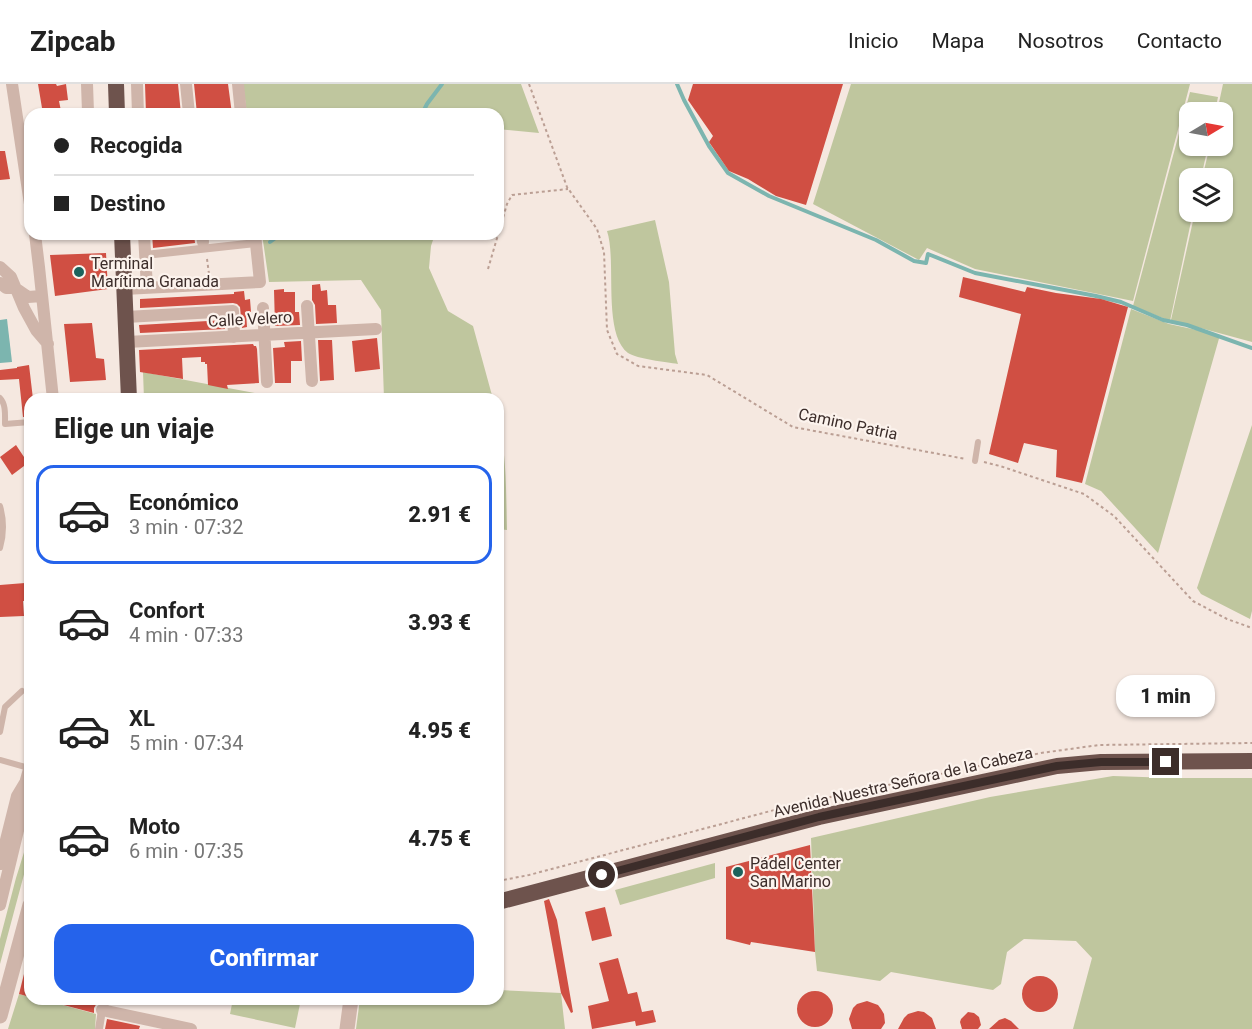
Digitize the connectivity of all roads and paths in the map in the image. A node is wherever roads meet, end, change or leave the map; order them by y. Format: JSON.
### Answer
{"nodes":[{"id":1,"x":12,"y":84,"type":"edge"},
{"id":2,"x":87,"y":84,"type":"edge"},
{"id":3,"x":116,"y":84,"type":"edge"},
{"id":4,"x":137,"y":84,"type":"edge"},
{"id":5,"x":186,"y":84,"type":"edge"},
{"id":6,"x":238,"y":84,"type":"edge"},
{"id":7,"x":529,"y":84,"type":"edge"},
{"id":8,"x":88,"y":108,"type":"edge"},
{"id":9,"x":117,"y":108,"type":"edge"},
{"id":10,"x":138,"y":108,"type":"edge"},
{"id":11,"x":188,"y":108,"type":"edge"},
{"id":12,"x":241,"y":108,"type":"edge"},
{"id":13,"x":24,"y":164,"type":"edge"},
{"id":14,"x":568,"y":189,"type":"junction"},
{"id":15,"x":504,"y":214,"type":"edge"},
{"id":16,"x":35,"y":240,"type":"edge"},
{"id":17,"x":122,"y":240,"type":"edge"},
{"id":18,"x":144,"y":240,"type":"edge"},
{"id":19,"x":238,"y":240,"type":"edge"},
{"id":20,"x":255,"y":240,"type":"edge"},
{"id":21,"x":496,"y":240,"type":"edge"},
{"id":22,"x":204,"y":242,"type":"edge"},
{"id":23,"x":145,"y":255,"type":"junction"},
{"id":24,"x":123,"y":258,"type":"junction"},
{"id":25,"x":0,"y":267,"type":"edge"},
{"id":26,"x":488,"y":269,"type":"dead end"},
{"id":27,"x":0,"y":283,"type":"edge"},
{"id":28,"x":210,"y":284,"type":"junction"},
{"id":29,"x":15,"y":288,"type":"junction"},
{"id":30,"x":147,"y":288,"type":"junction"},
{"id":31,"x":124,"y":289,"type":"junction"},
{"id":32,"x":42,"y":296,"type":"junction"},
{"id":33,"x":307,"y":306,"type":"dead end"},
{"id":34,"x":263,"y":308,"type":"dead end"},
{"id":35,"x":126,"y":317,"type":"junction"},
{"id":36,"x":376,"y":329,"type":"dead end"},
{"id":37,"x":309,"y":333,"type":"junction"},
{"id":38,"x":264,"y":335,"type":"junction"},
{"id":39,"x":234,"y":337,"type":"junction"},
{"id":40,"x":127,"y":342,"type":"junction"},
{"id":41,"x":48,"y":344,"type":"junction"},
{"id":42,"x":312,"y":381,"type":"dead end"},
{"id":43,"x":267,"y":382,"type":"dead end"},
{"id":44,"x":52,"y":393,"type":"edge"},
{"id":45,"x":129,"y":393,"type":"edge"},
{"id":46,"x":0,"y":398,"type":"edge"},
{"id":47,"x":24,"y":423,"type":"edge"},
{"id":48,"x":2,"y":426,"type":"edge"},
{"id":49,"x":978,"y":442,"type":"dead end"},
{"id":50,"x":975,"y":461,"type":"junction"},
{"id":51,"x":0,"y":506,"type":"edge"},
{"id":52,"x":0,"y":548,"type":"edge"},
{"id":53,"x":1252,"y":628,"type":"edge"},
{"id":54,"x":22,"y":691,"type":"dead end"},
{"id":55,"x":0,"y":701,"type":"edge"},
{"id":56,"x":5,"y":707,"type":"junction"},
{"id":57,"x":0,"y":732,"type":"edge"},
{"id":58,"x":0,"y":760,"type":"edge"},
{"id":59,"x":1252,"y":761,"type":"edge"},
{"id":60,"x":24,"y":769,"type":"edge"},
{"id":61,"x":24,"y":781,"type":"edge"},
{"id":62,"x":24,"y":806,"type":"edge"},
{"id":63,"x":14,"y":848,"type":"junction"},
{"id":64,"x":0,"y":864,"type":"edge"},
{"id":65,"x":0,"y":886,"type":"edge"},
{"id":66,"x":504,"y":900,"type":"edge"},
{"id":67,"x":0,"y":904,"type":"edge"},
{"id":68,"x":24,"y":940,"type":"edge"},
{"id":69,"x":104,"y":1005,"type":"edge"},
{"id":70,"x":107,"y":1005,"type":"edge"},
{"id":71,"x":350,"y":1005,"type":"edge"},
{"id":72,"x":0,"y":1016,"type":"edge"},
{"id":73,"x":99,"y":1029,"type":"edge"},
{"id":74,"x":191,"y":1029,"type":"edge"},
{"id":75,"x":347,"y":1029,"type":"edge"}],
"edges":[{"from":1,"to":13,"type":"street"},
{"from":2,"to":8,"type":"street"},
{"from":3,"to":9,"type":"highway"},
{"from":4,"to":10,"type":"street"},
{"from":5,"to":11,"type":"street"},
{"from":6,"to":12,"type":"street"},
{"from":7,"to":14,"type":"path","name":"Camino Patria"},
{"from":14,"to":15,"type":"path"},
{"from":14,"to":50,"type":"path","name":"Camino Patria"},
{"from":16,"to":32,"type":"street"},
{"from":17,"to":24,"type":"highway"},
{"from":18,"to":23,"type":"street"},
{"from":19,"to":22,"type":"street"},
{"from":20,"to":28,"type":"street"},
{"from":21,"to":26,"type":"path"},
{"from":22,"to":23,"type":"street"},
{"from":22,"to":28,"type":"path"},
{"from":23,"to":24,"type":"street"},
{"from":23,"to":30,"type":"street"},
{"from":24,"to":31,"type":"highway"},
{"from":25,"to":29,"type":"street"},
{"from":27,"to":29,"type":"street"},
{"from":28,"to":30,"type":"street"},
{"from":29,"to":32,"type":"street"},
{"from":29,"to":41,"type":"street"},
{"from":30,"to":31,"type":"street"},
{"from":31,"to":35,"type":"highway"},
{"from":32,"to":41,"type":"street"},
{"from":33,"to":37,"type":"street"},
{"from":34,"to":38,"type":"street"},
{"from":35,"to":39,"type":"street"},
{"from":35,"to":40,"type":"highway"},
{"from":36,"to":37,"type":"street","name":"Calle Velero"},
{"from":37,"to":38,"type":"street","name":"Calle Velero"},
{"from":37,"to":42,"type":"street"},
{"from":38,"to":39,"type":"street","name":"Calle Velero"},
{"from":38,"to":43,"type":"street"},
{"from":39,"to":40,"type":"street","name":"Calle Velero"},
{"from":40,"to":45,"type":"highway"},
{"from":41,"to":44,"type":"street"},
{"from":46,"to":48,"type":"lane"},
{"from":47,"to":48,"type":"lane"},
{"from":49,"to":50,"type":"lane"},
{"from":50,"to":53,"type":"path","name":"Camino Patria"},
{"from":51,"to":52,"type":"lane"},
{"from":54,"to":56,"type":"lane"},
{"from":55,"to":56,"type":"lane"},
{"from":56,"to":57,"type":"lane"},
{"from":58,"to":60,"type":"lane"},
{"from":59,"to":66,"type":"highway","name":"Avenida Nuestra Señora de la Cabeza"},
{"from":61,"to":64,"type":"street"},
{"from":62,"to":63,"type":"street"},
{"from":63,"to":65,"type":"lane"},
{"from":63,"to":67,"type":"street"},
{"from":68,"to":72,"type":"street"},
{"from":69,"to":73,"type":"street"},
{"from":70,"to":74,"type":"street"},
{"from":71,"to":75,"type":"street"}]}
